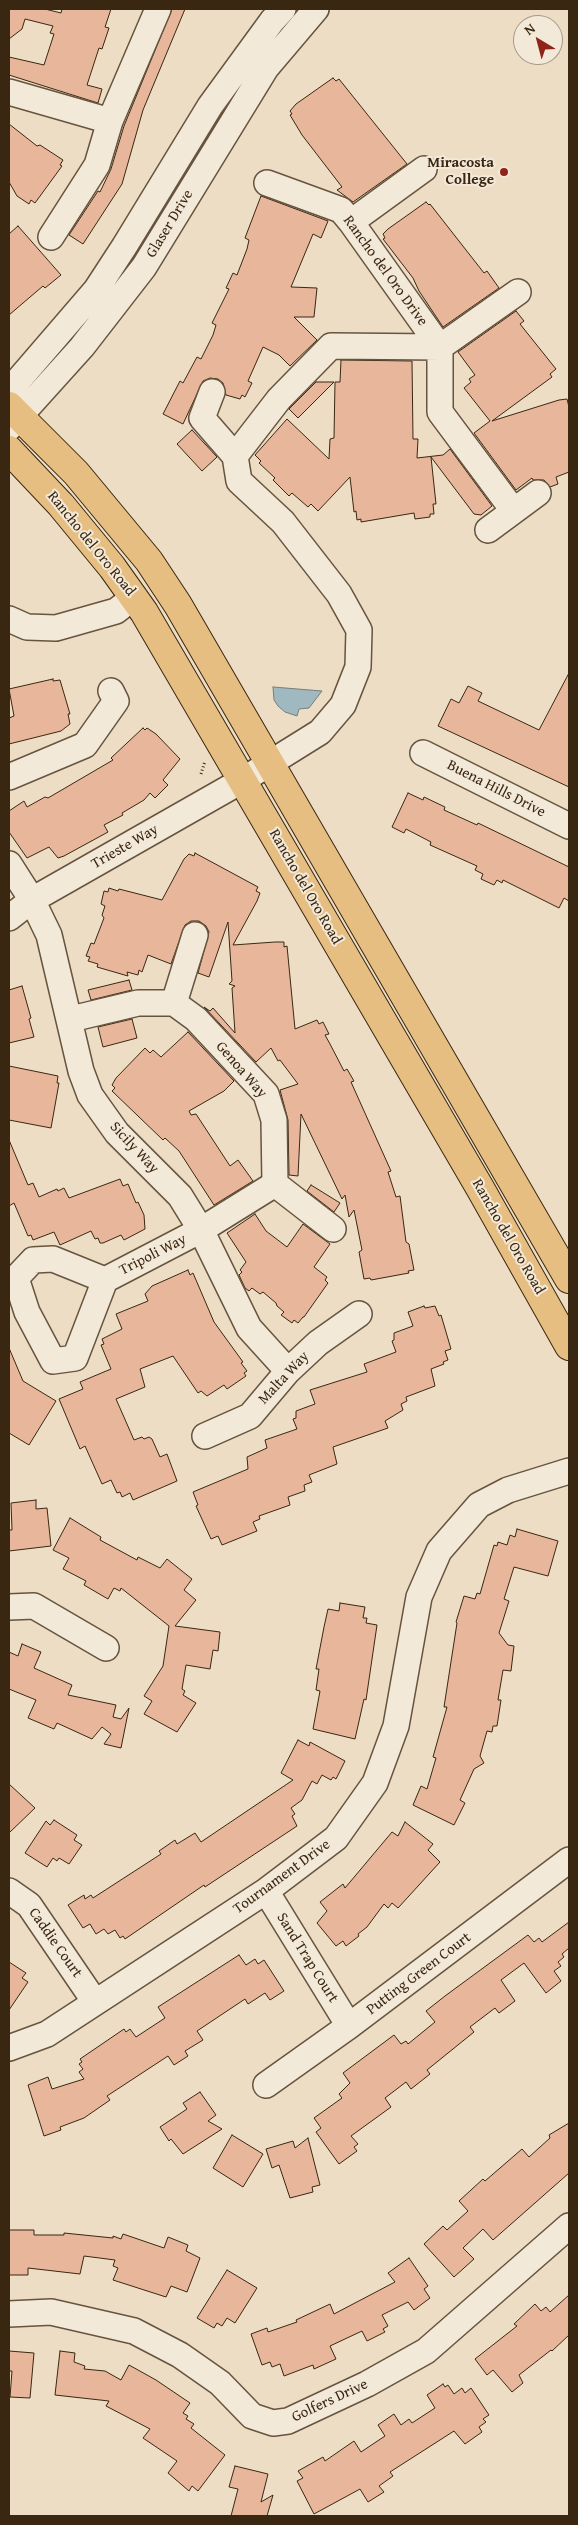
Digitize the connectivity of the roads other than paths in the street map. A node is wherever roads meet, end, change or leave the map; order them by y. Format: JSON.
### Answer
{"nodes":[{"id":1,"x":158,"y":9,"type":"edge"},
{"id":2,"x":283,"y":9,"type":"edge"},
{"id":3,"x":316,"y":9,"type":"edge"},
{"id":4,"x":9,"y":92,"type":"edge"},
{"id":5,"x":110,"y":121,"type":"junction"},
{"id":6,"x":424,"y":170,"type":"dead end"},
{"id":7,"x":267,"y":183,"type":"dead end"},
{"id":8,"x":350,"y":222,"type":"junction"},
{"id":9,"x":51,"y":237,"type":"dead end"},
{"id":10,"x":518,"y":292,"type":"dead end"},
{"id":11,"x":440,"y":347,"type":"junction"},
{"id":12,"x":9,"y":391,"type":"edge"},
{"id":13,"x":212,"y":392,"type":"dead end"},
{"id":14,"x":13,"y":417,"type":"edge"},
{"id":15,"x":9,"y":450,"type":"edge"},
{"id":16,"x":235,"y":456,"type":"junction"},
{"id":17,"x":538,"y":493,"type":"dead end"},
{"id":18,"x":513,"y":510,"type":"junction"},
{"id":19,"x":488,"y":530,"type":"dead end"},
{"id":20,"x":134,"y":598,"type":"junction"},
{"id":21,"x":9,"y":619,"type":"edge"},
{"id":22,"x":111,"y":691,"type":"dead end"},
{"id":23,"x":423,"y":753,"type":"dead end"},
{"id":24,"x":269,"y":762,"type":"junction"},
{"id":25,"x":9,"y":777,"type":"edge"},
{"id":26,"x":243,"y":780,"type":"junction"},
{"id":27,"x":569,"y":826,"type":"edge"},
{"id":28,"x":9,"y":864,"type":"edge"},
{"id":29,"x":32,"y":900,"type":"junction"},
{"id":30,"x":9,"y":918,"type":"edge"},
{"id":31,"x":195,"y":935,"type":"dead end"},
{"id":32,"x":174,"y":1003,"type":"junction"},
{"id":33,"x":71,"y":1019,"type":"junction"},
{"id":34,"x":275,"y":1184,"type":"junction"},
{"id":35,"x":333,"y":1229,"type":"dead end"},
{"id":36,"x":201,"y":1230,"type":"junction"},
{"id":37,"x":569,"y":1279,"type":"edge"},
{"id":38,"x":106,"y":1280,"type":"dead end"},
{"id":39,"x":359,"y":1314,"type":"dead end"},
{"id":40,"x":569,"y":1346,"type":"edge"},
{"id":41,"x":288,"y":1371,"type":"junction"},
{"id":42,"x":205,"y":1436,"type":"dead end"},
{"id":43,"x":569,"y":1471,"type":"edge"},
{"id":44,"x":9,"y":1607,"type":"edge"},
{"id":45,"x":106,"y":1648,"type":"dead end"},
{"id":46,"x":569,"y":1860,"type":"edge"},
{"id":47,"x":9,"y":1891,"type":"edge"},
{"id":48,"x":266,"y":1891,"type":"junction"},
{"id":49,"x":95,"y":2002,"type":"junction"},
{"id":50,"x":349,"y":2026,"type":"junction"},
{"id":51,"x":9,"y":2048,"type":"edge"},
{"id":52,"x":266,"y":2085,"type":"dead end"},
{"id":53,"x":569,"y":2226,"type":"edge"},
{"id":54,"x":9,"y":2314,"type":"edge"}],
"edges":[{"from":1,"to":5,"type":"street"},
{"from":2,"to":12,"type":"street","name":"Glaser Drive"},
{"from":3,"to":14,"type":"street","name":"Glaser Drive"},
{"from":4,"to":5,"type":"street"},
{"from":5,"to":9,"type":"street"},
{"from":6,"to":8,"type":"street"},
{"from":7,"to":8,"type":"street","name":"Rancho del Oro Drive"},
{"from":8,"to":11,"type":"street","name":"Rancho del Oro Drive"},
{"from":10,"to":11,"type":"street"},
{"from":11,"to":16,"type":"street","name":"Rancho del Oro Drive"},
{"from":11,"to":18,"type":"street"},
{"from":13,"to":16,"type":"street"},
{"from":14,"to":24,"type":"main road"},
{"from":15,"to":20,"type":"main road","name":"Rancho del Oro Road"},
{"from":16,"to":24,"type":"street"},
{"from":17,"to":18,"type":"street"},
{"from":18,"to":19,"type":"street"},
{"from":20,"to":21,"type":"street"},
{"from":20,"to":26,"type":"main road","name":"Rancho del Oro Road"},
{"from":22,"to":25,"type":"street"},
{"from":23,"to":27,"type":"street","name":"Buena Hills Drive"},
{"from":24,"to":26,"type":"street"},
{"from":24,"to":37,"type":"main road"},
{"from":26,"to":29,"type":"street","name":"Trieste Way"},
{"from":26,"to":40,"type":"main road","name":"Rancho del Oro Road"},
{"from":28,"to":29,"type":"street","name":"Sicily Way"},
{"from":29,"to":30,"type":"street","name":"Trieste Way"},
{"from":29,"to":33,"type":"street","name":"Sicily Way"},
{"from":31,"to":32,"type":"street"},
{"from":32,"to":33,"type":"street"},
{"from":32,"to":34,"type":"street","name":"Genoa Way"},
{"from":33,"to":36,"type":"street","name":"Sicily Way"},
{"from":34,"to":35,"type":"street"},
{"from":34,"to":36,"type":"street"},
{"from":36,"to":38,"type":"street","name":"Tripoli Way"},
{"from":36,"to":41,"type":"street","name":"Sicily Way"},
{"from":39,"to":41,"type":"street","name":"Malta Way"},
{"from":41,"to":42,"type":"street","name":"Malta Way"},
{"from":43,"to":48,"type":"street","name":"Tournament Drive"},
{"from":44,"to":45,"type":"street"},
{"from":46,"to":50,"type":"street","name":"Putting Green Court"},
{"from":47,"to":49,"type":"street","name":"Caddie Court"},
{"from":48,"to":49,"type":"street","name":"Tournament Drive"},
{"from":48,"to":50,"type":"street","name":"Sand Trap Court"},
{"from":49,"to":51,"type":"street","name":"Tournament Drive"},
{"from":50,"to":52,"type":"street","name":"Putting Green Court"},
{"from":53,"to":54,"type":"street","name":"Golfers Drive"}]}
